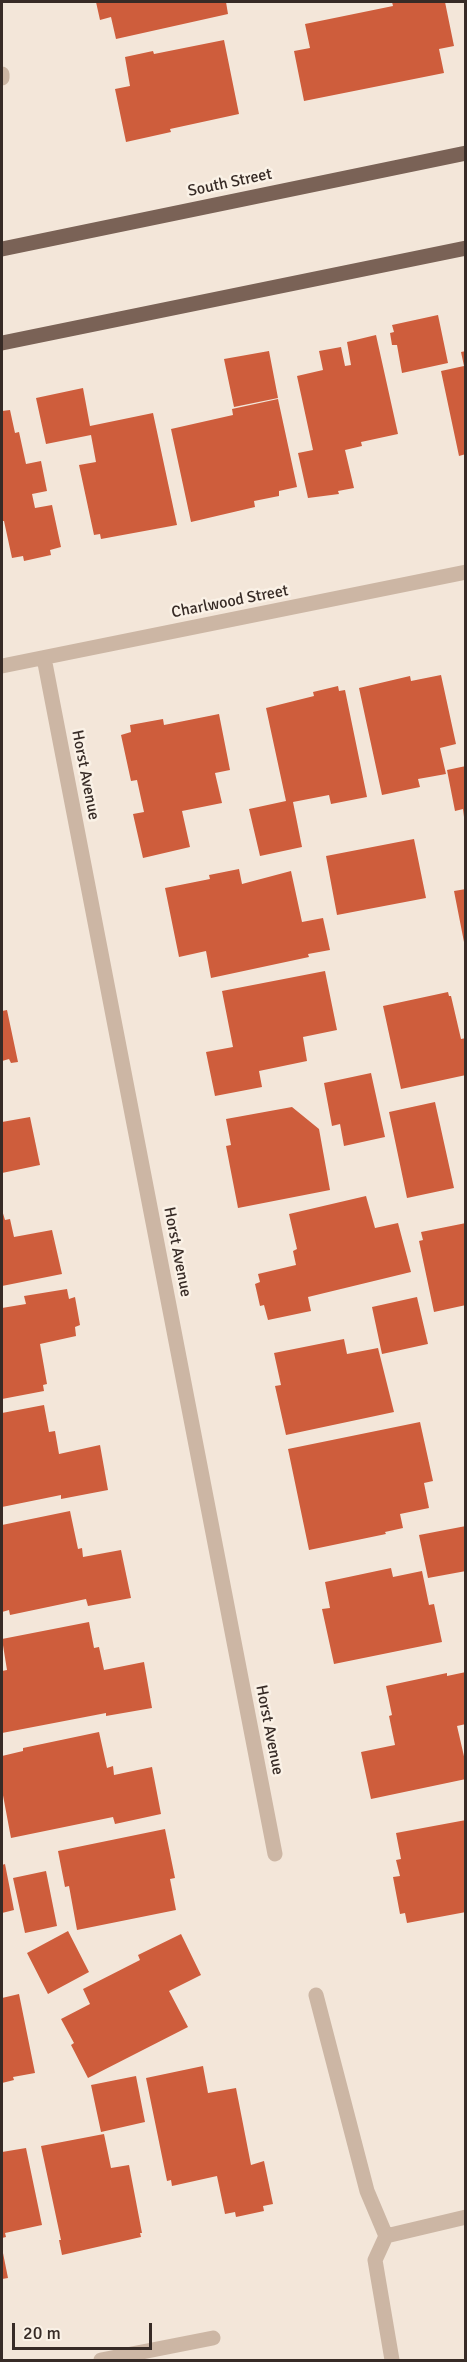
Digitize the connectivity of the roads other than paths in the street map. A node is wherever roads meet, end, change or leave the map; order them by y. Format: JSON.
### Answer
{"nodes":[{"id":1,"x":465,"y":153,"type":"edge"},
{"id":2,"x":465,"y":248,"type":"edge"},
{"id":3,"x":2,"y":249,"type":"edge"},
{"id":4,"x":2,"y":343,"type":"edge"},
{"id":5,"x":465,"y":572,"type":"edge"},
{"id":6,"x":44,"y":658,"type":"junction"},
{"id":7,"x":2,"y":666,"type":"edge"},
{"id":8,"x":275,"y":1854,"type":"dead end"},
{"id":9,"x":316,"y":1995,"type":"dead end"},
{"id":10,"x":465,"y":2217,"type":"edge"},
{"id":11,"x":386,"y":2236,"type":"junction"},
{"id":12,"x":213,"y":2338,"type":"dead end"},
{"id":13,"x":101,"y":2361,"type":"edge"},
{"id":14,"x":392,"y":2361,"type":"edge"}],
"edges":[{"from":1,"to":3,"type":"main road","name":"South Street"},
{"from":2,"to":4,"type":"main road"},
{"from":5,"to":6,"type":"street","name":"Charlwood Street"},
{"from":6,"to":7,"type":"street","name":"Charlwood Street"},
{"from":6,"to":8,"type":"street","name":"Horst Avenue"},
{"from":9,"to":11,"type":"street"},
{"from":10,"to":11,"type":"street"},
{"from":11,"to":14,"type":"street"},
{"from":12,"to":13,"type":"street"}]}
